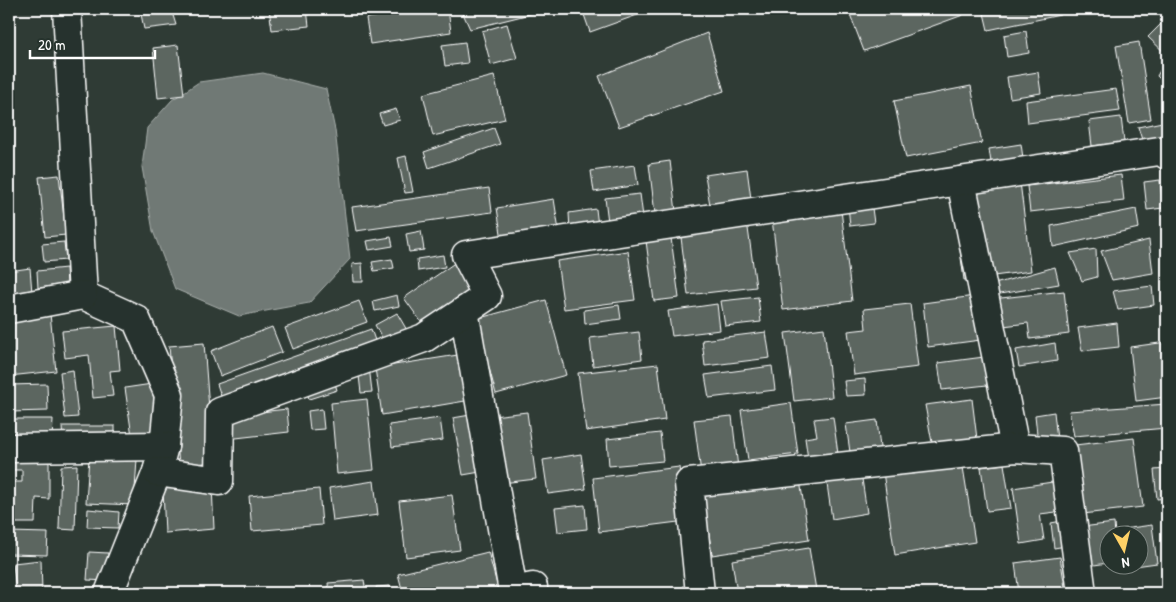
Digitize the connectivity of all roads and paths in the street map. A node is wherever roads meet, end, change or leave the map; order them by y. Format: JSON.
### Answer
{"nodes":[{"id":1,"x":67,"y":9,"type":"edge"},
{"id":2,"x":1167,"y":155,"type":"edge"},
{"id":3,"x":962,"y":181,"type":"junction"},
{"id":4,"x":83,"y":295,"type":"junction"},
{"id":5,"x":9,"y":309,"type":"edge"},
{"id":6,"x":464,"y":312,"type":"junction"},
{"id":7,"x":164,"y":446,"type":"junction"},
{"id":8,"x":9,"y":448,"type":"edge"},
{"id":9,"x":1015,"y":448,"type":"junction"},
{"id":10,"x":157,"y":472,"type":"junction"},
{"id":11,"x":107,"y":593,"type":"edge"},
{"id":12,"x":517,"y":593,"type":"edge"},
{"id":13,"x":700,"y":593,"type":"edge"},
{"id":14,"x":1082,"y":593,"type":"edge"}],
"edges":[{"from":1,"to":4,"type":"street"},
{"from":2,"to":3,"type":"street"},
{"from":3,"to":6,"type":"street"},
{"from":3,"to":9,"type":"street"},
{"from":4,"to":5,"type":"street"},
{"from":4,"to":7,"type":"street"},
{"from":6,"to":10,"type":"street"},
{"from":6,"to":12,"type":"street"},
{"from":7,"to":8,"type":"street"},
{"from":7,"to":10,"type":"street"},
{"from":9,"to":13,"type":"street"},
{"from":9,"to":14,"type":"street"},
{"from":10,"to":11,"type":"street"}]}
